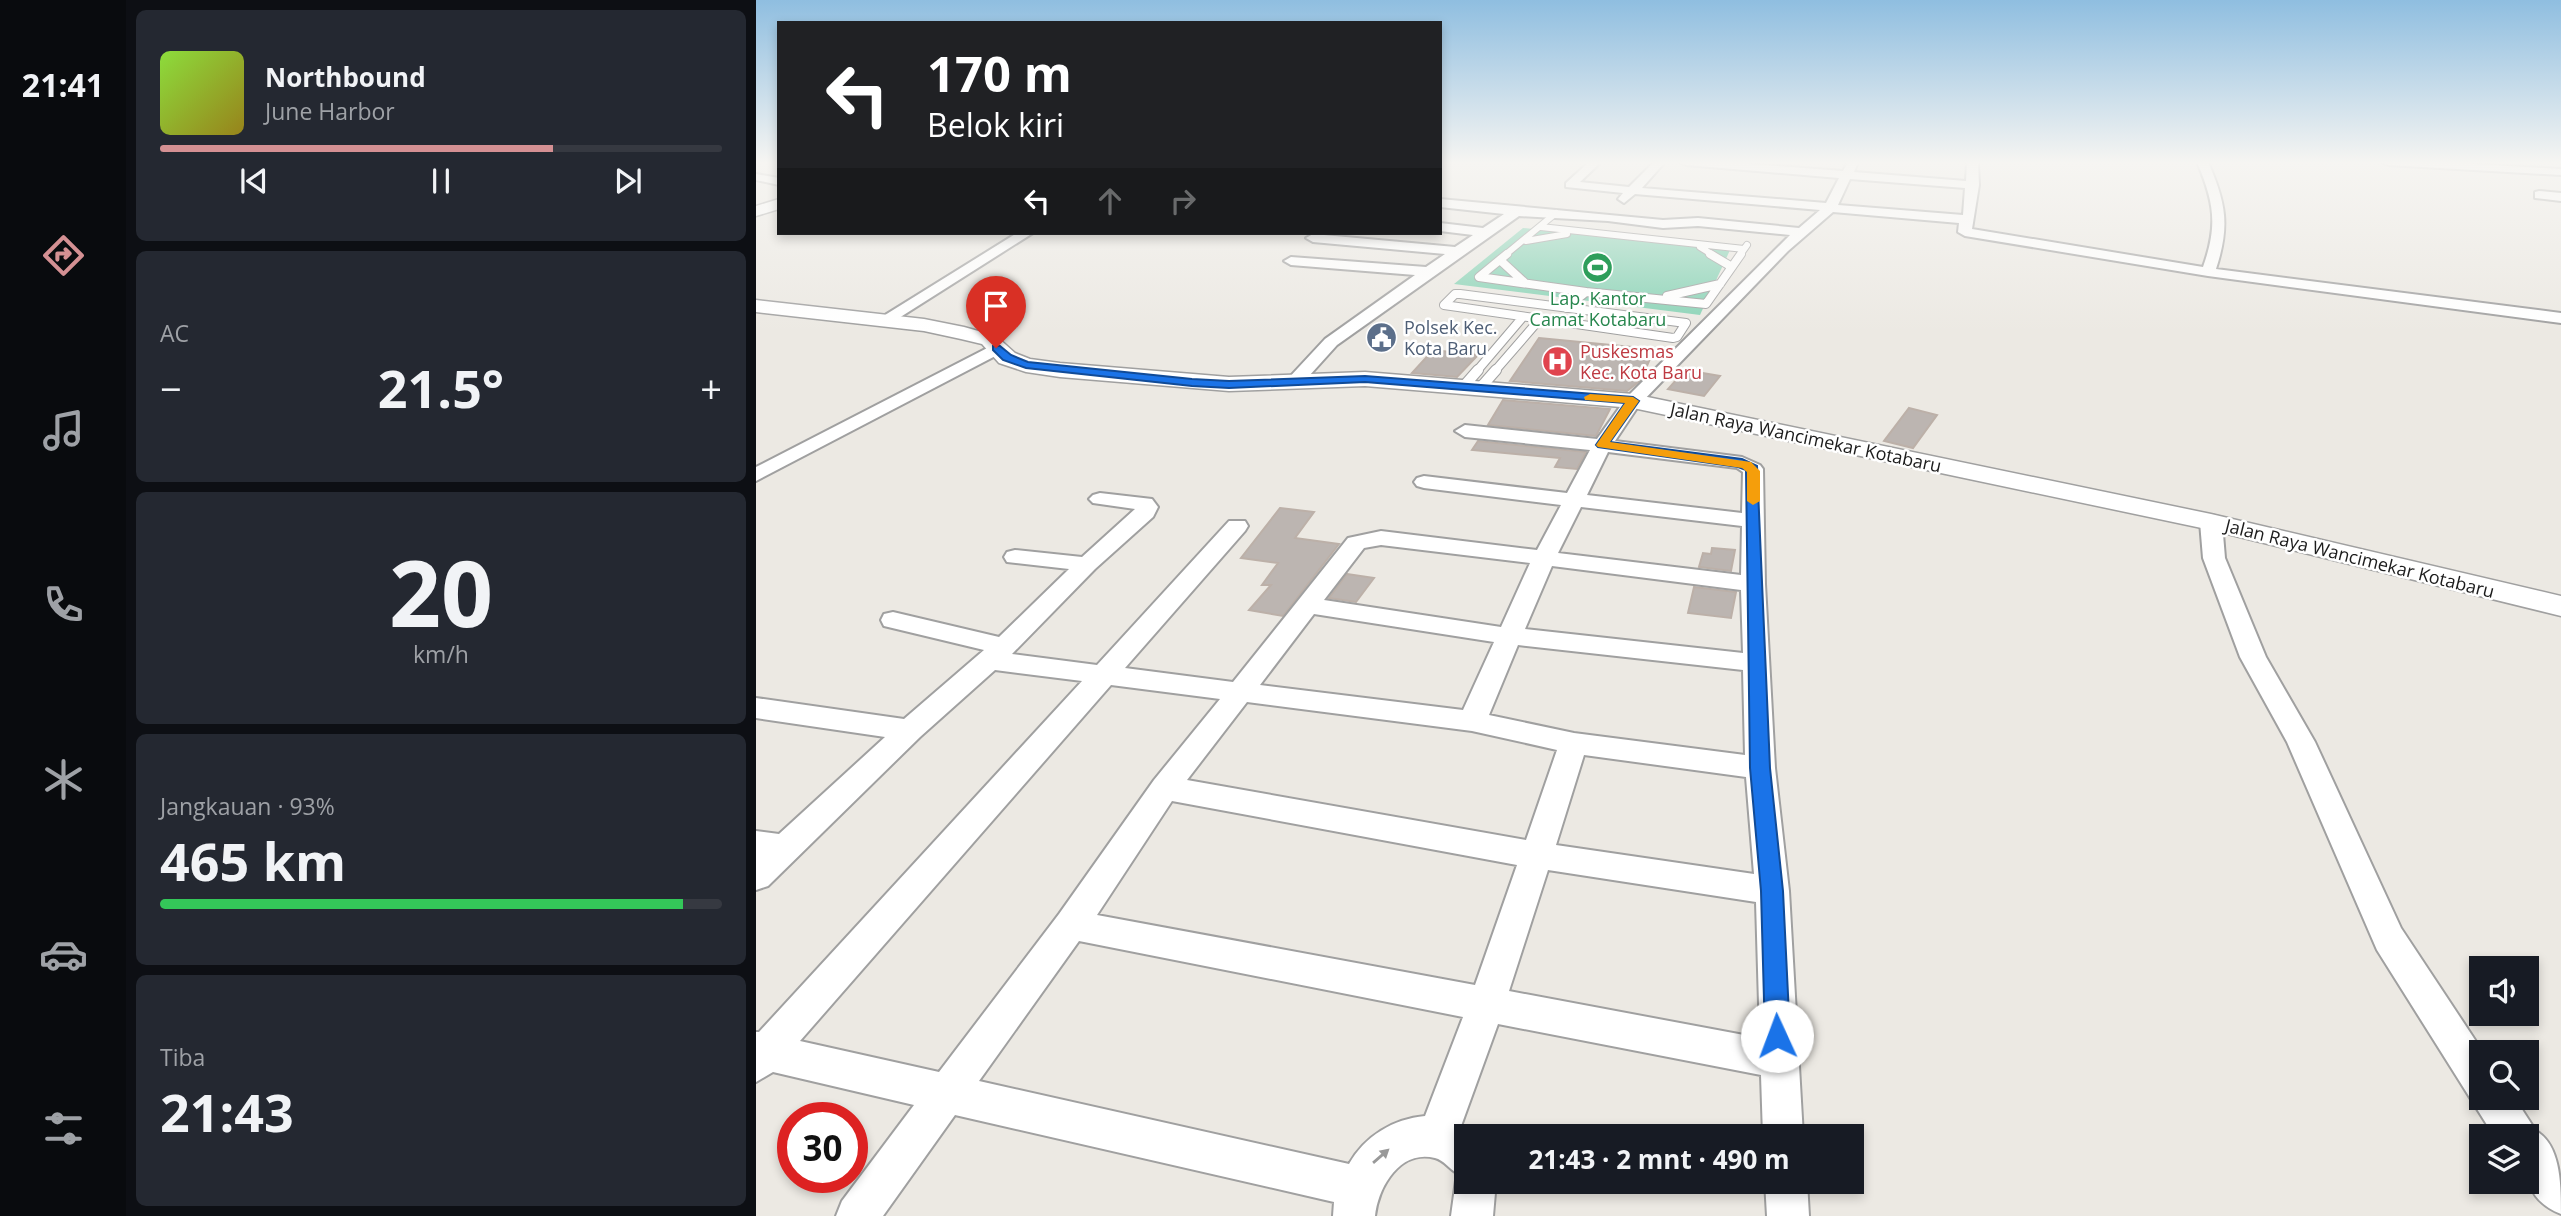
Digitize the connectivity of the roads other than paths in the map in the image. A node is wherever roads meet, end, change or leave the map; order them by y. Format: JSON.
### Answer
{"nodes":[{"id":1,"x":1506,"y":219,"type":"edge"},
{"id":2,"x":1550,"y":219,"type":"edge"},
{"id":3,"x":1622,"y":219,"type":"edge"},
{"id":4,"x":1818,"y":219,"type":"edge"},
{"id":5,"x":1903,"y":219,"type":"edge"},
{"id":6,"x":1969,"y":219,"type":"edge"},
{"id":7,"x":2220,"y":219,"type":"edge"},
{"id":8,"x":1965,"y":225,"type":"junction"},
{"id":9,"x":1442,"y":227,"type":"edge"},
{"id":10,"x":1541,"y":227,"type":"junction"},
{"id":11,"x":1485,"y":232,"type":"junction"},
{"id":12,"x":1588,"y":232,"type":"junction"},
{"id":13,"x":1802,"y":232,"type":"junction"},
{"id":14,"x":1023,"y":235,"type":"edge"},
{"id":15,"x":1313,"y":238,"type":"dead end"},
{"id":16,"x":1522,"y":242,"type":"junction"},
{"id":17,"x":1692,"y":243,"type":"junction"},
{"id":18,"x":1457,"y":251,"type":"junction"},
{"id":19,"x":1500,"y":260,"type":"junction"},
{"id":20,"x":1291,"y":261,"type":"dead end"},
{"id":21,"x":1732,"y":267,"type":"junction"},
{"id":22,"x":1430,"y":272,"type":"junction"},
{"id":23,"x":2208,"y":272,"type":"junction"},
{"id":24,"x":1528,"y":284,"type":"junction"},
{"id":25,"x":1720,"y":284,"type":"junction"},
{"id":26,"x":1586,"y":292,"type":"junction"},
{"id":27,"x":1639,"y":298,"type":"junction"},
{"id":28,"x":756,"y":306,"type":"edge"},
{"id":29,"x":1566,"y":308,"type":"junction"},
{"id":30,"x":1522,"y":318,"type":"junction"},
{"id":31,"x":2561,"y":318,"type":"edge"},
{"id":32,"x":885,"y":320,"type":"junction"},
{"id":33,"x":1539,"y":320,"type":"junction"},
{"id":34,"x":996,"y":348,"type":"junction"},
{"id":35,"x":1294,"y":382,"type":"junction"},
{"id":36,"x":1472,"y":386,"type":"junction"},
{"id":37,"x":1633,"y":401,"type":"junction"},
{"id":38,"x":1465,"y":431,"type":"dead end"},
{"id":39,"x":1602,"y":445,"type":"junction"},
{"id":40,"x":756,"y":475,"type":"edge"},
{"id":41,"x":1424,"y":482,"type":"dead end"},
{"id":42,"x":1100,"y":499,"type":"dead end"},
{"id":43,"x":1575,"y":499,"type":"junction"},
{"id":44,"x":1753,"y":521,"type":"junction"},
{"id":45,"x":2211,"y":522,"type":"junction"},
{"id":46,"x":1237,"y":526,"type":"dead end"},
{"id":47,"x":1015,"y":557,"type":"dead end"},
{"id":48,"x":1544,"y":559,"type":"junction"},
{"id":49,"x":1087,"y":564,"type":"junction"},
{"id":50,"x":1754,"y":584,"type":"junction"},
{"id":51,"x":1307,"y":605,"type":"junction"},
{"id":52,"x":2561,"y":606,"type":"edge"},
{"id":53,"x":893,"y":620,"type":"dead end"},
{"id":54,"x":1509,"y":636,"type":"junction"},
{"id":55,"x":996,"y":654,"type":"junction"},
{"id":56,"x":1756,"y":663,"type":"junction"},
{"id":57,"x":1103,"y":674,"type":"junction"},
{"id":58,"x":1238,"y":692,"type":"junction"},
{"id":59,"x":756,"y":708,"type":"edge"},
{"id":60,"x":1472,"y":721,"type":"junction"},
{"id":61,"x":910,"y":730,"type":"junction"},
{"id":62,"x":1574,"y":743,"type":"junction"},
{"id":63,"x":1760,"y":768,"type":"junction"},
{"id":64,"x":1165,"y":788,"type":"junction"},
{"id":65,"x":770,"y":846,"type":"edge"},
{"id":66,"x":1536,"y":855,"type":"junction"},
{"id":67,"x":756,"y":876,"type":"edge"},
{"id":68,"x":1772,"y":891,"type":"junction"},
{"id":69,"x":1071,"y":925,"type":"junction"},
{"id":70,"x":1487,"y":1003,"type":"junction"},
{"id":71,"x":759,"y":1055,"type":"edge"},
{"id":72,"x":1779,"y":1060,"type":"junction"},
{"id":73,"x":2469,"y":1065,"type":"edge"},
{"id":74,"x":947,"y":1092,"type":"junction"},
{"id":75,"x":1782,"y":1124,"type":"edge"},
{"id":76,"x":1452,"y":1147,"type":"edge"},
{"id":77,"x":2539,"y":1164,"type":"edge"},
{"id":78,"x":1787,"y":1194,"type":"edge"},
{"id":79,"x":2561,"y":1194,"type":"edge"},
{"id":80,"x":1357,"y":1201,"type":"edge"},
{"id":81,"x":857,"y":1216,"type":"edge"},
{"id":82,"x":1788,"y":1216,"type":"edge"}],
"edges":[{"from":1,"to":11,"type":"street"},
{"from":2,"to":10,"type":"lane"},
{"from":3,"to":13,"type":"street"},
{"from":4,"to":13,"type":"street"},
{"from":5,"to":8,"type":"street"},
{"from":6,"to":8,"type":"street"},
{"from":7,"to":23,"type":"street"},
{"from":8,"to":23,"type":"street"},
{"from":9,"to":11,"type":"street"},
{"from":10,"to":12,"type":"lane"},
{"from":10,"to":16,"type":"lane"},
{"from":11,"to":18,"type":"street"},
{"from":12,"to":16,"type":"lane"},
{"from":12,"to":17,"type":"lane"},
{"from":13,"to":37,"type":"street"},
{"from":14,"to":32,"type":"street"},
{"from":15,"to":18,"type":"street"},
{"from":16,"to":19,"type":"lane"},
{"from":17,"to":21,"type":"lane"},
{"from":17,"to":21,"type":"lane"},
{"from":18,"to":22,"type":"street"},
{"from":19,"to":24,"type":"lane"},
{"from":19,"to":24,"type":"lane"},
{"from":20,"to":22,"type":"street"},
{"from":21,"to":25,"type":"lane"},
{"from":22,"to":35,"type":"street"},
{"from":23,"to":31,"type":"street"},
{"from":24,"to":26,"type":"lane"},
{"from":25,"to":27,"type":"lane"},
{"from":25,"to":27,"type":"lane"},
{"from":26,"to":27,"type":"lane"},
{"from":26,"to":29,"type":"lane"},
{"from":28,"to":32,"type":"street","name":"Jalan Raya Wancimekar Kotabaru"},
{"from":29,"to":30,"type":"lane"},
{"from":29,"to":33,"type":"lane"},
{"from":30,"to":33,"type":"lane"},
{"from":30,"to":36,"type":"lane"},
{"from":32,"to":34,"type":"street","name":"Jalan Raya Wancimekar Kotabaru"},
{"from":33,"to":36,"type":"lane"},
{"from":34,"to":35,"type":"street","name":"Jalan Raya Wancimekar Kotabaru"},
{"from":34,"to":40,"type":"street"},
{"from":35,"to":36,"type":"street","name":"Jalan Raya Wancimekar Kotabaru"},
{"from":36,"to":37,"type":"street","name":"Jalan Raya Wancimekar Kotabaru"},
{"from":37,"to":39,"type":"street"},
{"from":37,"to":45,"type":"street","name":"Jalan Raya Wancimekar Kotabaru"},
{"from":38,"to":39,"type":"street"},
{"from":39,"to":43,"type":"street"},
{"from":39,"to":44,"type":"street"},
{"from":41,"to":43,"type":"street"},
{"from":42,"to":49,"type":"street"},
{"from":43,"to":44,"type":"street"},
{"from":43,"to":48,"type":"street"},
{"from":44,"to":50,"type":"street"},
{"from":45,"to":52,"type":"street","name":"Jalan Raya Wancimekar Kotabaru"},
{"from":45,"to":73,"type":"street"},
{"from":46,"to":57,"type":"street"},
{"from":47,"to":49,"type":"street"},
{"from":48,"to":50,"type":"street"},
{"from":48,"to":51,"type":"street"},
{"from":48,"to":54,"type":"street"},
{"from":49,"to":55,"type":"street"},
{"from":50,"to":56,"type":"street"},
{"from":51,"to":54,"type":"street"},
{"from":51,"to":58,"type":"street"},
{"from":53,"to":55,"type":"street"},
{"from":54,"to":56,"type":"street"},
{"from":54,"to":60,"type":"street"},
{"from":55,"to":57,"type":"street"},
{"from":55,"to":61,"type":"street"},
{"from":56,"to":63,"type":"street"},
{"from":57,"to":58,"type":"street"},
{"from":57,"to":71,"type":"street"},
{"from":58,"to":60,"type":"street"},
{"from":58,"to":64,"type":"street"},
{"from":59,"to":61,"type":"street"},
{"from":60,"to":62,"type":"street"},
{"from":61,"to":65,"type":"street"},
{"from":62,"to":63,"type":"street"},
{"from":62,"to":66,"type":"street"},
{"from":63,"to":68,"type":"street"},
{"from":64,"to":66,"type":"street"},
{"from":64,"to":69,"type":"street"},
{"from":65,"to":67,"type":"street"},
{"from":66,"to":68,"type":"street"},
{"from":66,"to":70,"type":"street"},
{"from":68,"to":72,"type":"street"},
{"from":69,"to":70,"type":"street"},
{"from":69,"to":74,"type":"street"},
{"from":70,"to":72,"type":"street"},
{"from":70,"to":76,"type":"street"},
{"from":71,"to":74,"type":"street"},
{"from":72,"to":75,"type":"street"},
{"from":74,"to":80,"type":"street"},
{"from":74,"to":81,"type":"street"},
{"from":80,"to":76,"type":"street","one_way":true},
{"from":77,"to":79,"type":"street"},
{"from":78,"to":82,"type":"street"}]}
